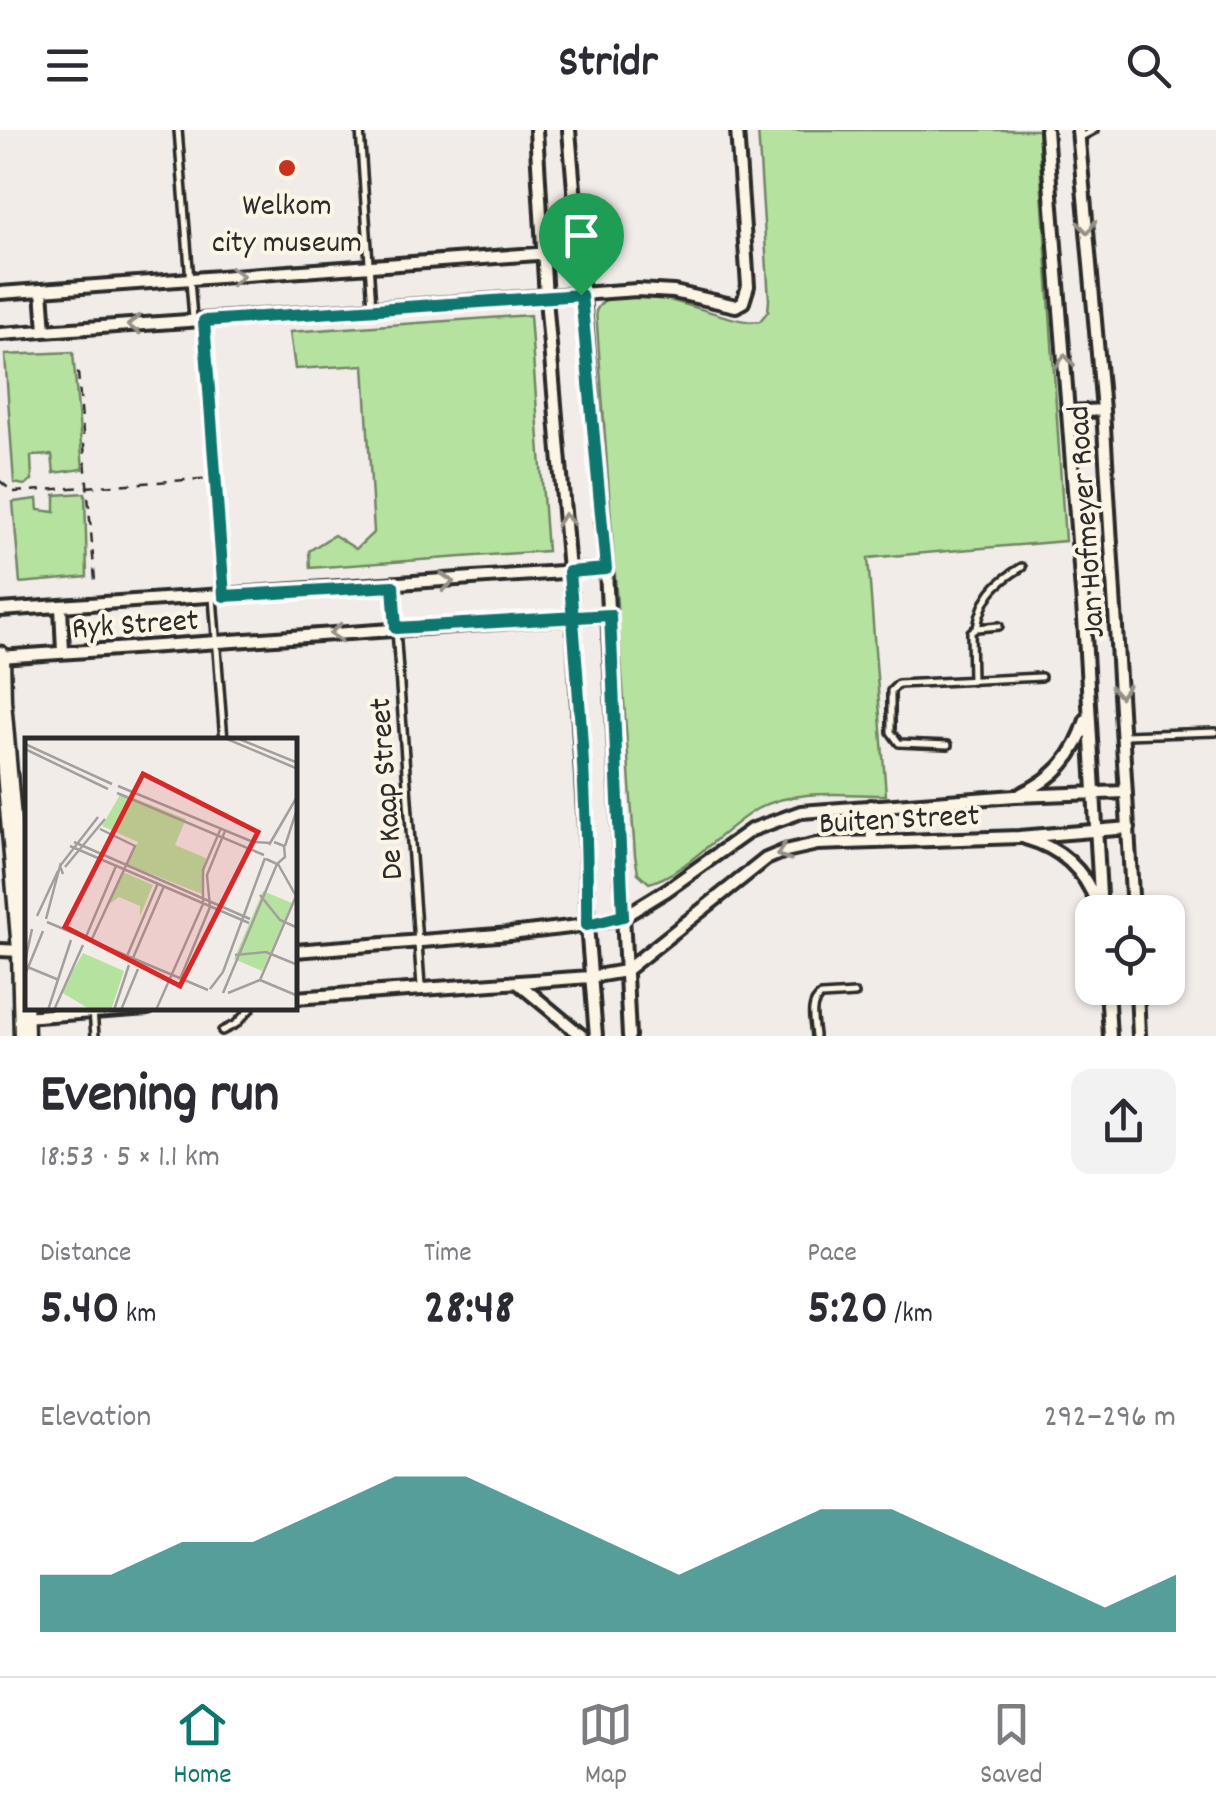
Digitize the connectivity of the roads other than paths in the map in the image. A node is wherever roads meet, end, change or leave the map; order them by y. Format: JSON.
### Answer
{"nodes":[{"id":1,"x":178,"y":130,"type":"edge"},
{"id":2,"x":360,"y":130,"type":"edge"},
{"id":3,"x":536,"y":130,"type":"edge"},
{"id":4,"x":569,"y":130,"type":"edge"},
{"id":5,"x":737,"y":130,"type":"edge"},
{"id":6,"x":1046,"y":130,"type":"edge"},
{"id":7,"x":1094,"y":130,"type":"edge"},
{"id":8,"x":1078,"y":134,"type":"edge"},
{"id":9,"x":578,"y":252,"type":"junction"},
{"id":10,"x":543,"y":254,"type":"junction"},
{"id":11,"x":369,"y":268,"type":"junction"},
{"id":12,"x":190,"y":279,"type":"junction"},
{"id":13,"x":42,"y":290,"type":"junction"},
{"id":14,"x":0,"y":293,"type":"edge"},
{"id":15,"x":581,"y":295,"type":"junction"},
{"id":16,"x":546,"y":298,"type":"junction"},
{"id":17,"x":372,"y":310,"type":"junction"},
{"id":18,"x":198,"y":321,"type":"junction"},
{"id":19,"x":45,"y":331,"type":"junction"},
{"id":20,"x":0,"y":334,"type":"edge"},
{"id":21,"x":1103,"y":410,"type":"junction"},
{"id":22,"x":1069,"y":412,"type":"junction"},
{"id":23,"x":1022,"y":568,"type":"dead end"},
{"id":24,"x":606,"y":569,"type":"junction"},
{"id":25,"x":569,"y":572,"type":"junction"},
{"id":26,"x":393,"y":586,"type":"junction"},
{"id":27,"x":219,"y":596,"type":"junction"},
{"id":28,"x":61,"y":607,"type":"junction"},
{"id":29,"x":0,"y":610,"type":"edge"},
{"id":30,"x":610,"y":615,"type":"junction"},
{"id":31,"x":573,"y":618,"type":"junction"},
{"id":32,"x":999,"y":626,"type":"dead end"},
{"id":33,"x":396,"y":628,"type":"junction"},
{"id":34,"x":977,"y":628,"type":"junction"},
{"id":35,"x":217,"y":641,"type":"junction"},
{"id":36,"x":63,"y":652,"type":"junction"},
{"id":37,"x":0,"y":657,"type":"edge"},
{"id":38,"x":1041,"y":677,"type":"dead end"},
{"id":39,"x":972,"y":680,"type":"junction"},
{"id":40,"x":0,"y":702,"type":"edge"},
{"id":41,"x":1088,"y":714,"type":"junction"},
{"id":42,"x":1216,"y":732,"type":"edge"},
{"id":43,"x":1122,"y":735,"type":"junction"},
{"id":44,"x":224,"y":738,"type":"edge"},
{"id":45,"x":948,"y":744,"type":"dead end"},
{"id":46,"x":1126,"y":792,"type":"junction"},
{"id":47,"x":1094,"y":795,"type":"junction"},
{"id":48,"x":1015,"y":796,"type":"junction"},
{"id":49,"x":870,"y":806,"type":"junction"},
{"id":50,"x":6,"y":810,"type":"edge"},
{"id":51,"x":1128,"y":828,"type":"junction"},
{"id":52,"x":1096,"y":830,"type":"junction"},
{"id":53,"x":1019,"y":836,"type":"junction"},
{"id":54,"x":872,"y":840,"type":"junction"},
{"id":55,"x":1093,"y":895,"type":"edge"},
{"id":56,"x":1099,"y":895,"type":"edge"},
{"id":57,"x":1132,"y":895,"type":"edge"},
{"id":58,"x":623,"y":916,"type":"junction"},
{"id":59,"x":587,"y":925,"type":"junction"},
{"id":60,"x":418,"y":943,"type":"junction"},
{"id":61,"x":0,"y":950,"type":"edge"},
{"id":62,"x":298,"y":951,"type":"edge"},
{"id":63,"x":25,"y":952,"type":"edge"},
{"id":64,"x":625,"y":971,"type":"junction"},
{"id":65,"x":590,"y":978,"type":"junction"},
{"id":66,"x":518,"y":983,"type":"junction"},
{"id":67,"x":421,"y":989,"type":"junction"},
{"id":68,"x":855,"y":994,"type":"dead end"},
{"id":69,"x":298,"y":998,"type":"edge"},
{"id":70,"x":1108,"y":1005,"type":"edge"},
{"id":71,"x":1138,"y":1005,"type":"edge"},
{"id":72,"x":89,"y":1011,"type":"edge"},
{"id":73,"x":248,"y":1011,"type":"edge"},
{"id":74,"x":24,"y":1027,"type":"edge"},
{"id":75,"x":222,"y":1031,"type":"dead end"},
{"id":76,"x":582,"y":1036,"type":"edge"},
{"id":77,"x":596,"y":1036,"type":"edge"},
{"id":78,"x":630,"y":1036,"type":"edge"},
{"id":79,"x":815,"y":1036,"type":"edge"},
{"id":80,"x":1110,"y":1036,"type":"edge"},
{"id":81,"x":1140,"y":1036,"type":"edge"}],
"edges":[{"from":1,"to":12,"type":"lane"},
{"from":2,"to":11,"type":"lane"},
{"from":3,"to":10,"type":"street"},
{"from":4,"to":9,"type":"street"},
{"from":5,"to":15,"type":"street"},
{"from":22,"to":6,"type":"street","name":"Jan Hofmeyer Road","one_way":true},
{"from":7,"to":8,"type":"lane"},
{"from":8,"to":21,"type":"street","name":"Jan Hofmeyer Road","one_way":true},
{"from":9,"to":10,"type":"street"},
{"from":9,"to":15,"type":"street"},
{"from":10,"to":11,"type":"street"},
{"from":10,"to":16,"type":"street"},
{"from":12,"to":11,"type":"street","one_way":true},
{"from":11,"to":17,"type":"lane"},
{"from":12,"to":13,"type":"street"},
{"from":12,"to":18,"type":"lane"},
{"from":13,"to":14,"type":"street"},
{"from":13,"to":19,"type":"street"},
{"from":15,"to":16,"type":"street"},
{"from":15,"to":24,"type":"street"},
{"from":16,"to":17,"type":"street"},
{"from":25,"to":16,"type":"street","one_way":true},
{"from":17,"to":18,"type":"street"},
{"from":18,"to":19,"type":"street","one_way":true},
{"from":19,"to":20,"type":"street"},
{"from":21,"to":22,"type":"street"},
{"from":21,"to":43,"type":"street","name":"Jan Hofmeyer Road","one_way":true},
{"from":22,"to":41,"type":"street","name":"Jan Hofmeyer Road"},
{"from":23,"to":34,"type":"lane"},
{"from":24,"to":25,"type":"street","name":"Ryk Street"},
{"from":24,"to":30,"type":"street"},
{"from":26,"to":25,"type":"street","name":"Ryk Street","one_way":true},
{"from":25,"to":31,"type":"street"},
{"from":26,"to":27,"type":"street","name":"Ryk Street"},
{"from":26,"to":33,"type":"lane","name":"De Kaap Street"},
{"from":27,"to":28,"type":"street","name":"Ryk Street"},
{"from":27,"to":35,"type":"lane"},
{"from":28,"to":29,"type":"street","name":"Ryk Street"},
{"from":28,"to":36,"type":"street"},
{"from":30,"to":31,"type":"street","name":"Ryk Street"},
{"from":30,"to":58,"type":"street"},
{"from":31,"to":33,"type":"street","name":"Ryk Street"},
{"from":31,"to":59,"type":"street"},
{"from":32,"to":34,"type":"lane"},
{"from":33,"to":35,"type":"street","name":"Ryk Street","one_way":true},
{"from":33,"to":60,"type":"lane","name":"De Kaap Street"},
{"from":34,"to":39,"type":"lane"},
{"from":35,"to":36,"type":"street","name":"Ryk Street"},
{"from":35,"to":44,"type":"lane"},
{"from":36,"to":37,"type":"street","name":"Ryk Street"},
{"from":37,"to":40,"type":"main road"},
{"from":38,"to":39,"type":"lane"},
{"from":39,"to":45,"type":"lane"},
{"from":40,"to":50,"type":"main road"},
{"from":41,"to":47,"type":"street","name":"Jan Hofmeyer Road"},
{"from":41,"to":48,"type":"street"},
{"from":42,"to":43,"type":"lane"},
{"from":43,"to":46,"type":"street","name":"Jan Hofmeyer Road"},
{"from":46,"to":47,"type":"street","name":"Buiten Street"},
{"from":46,"to":51,"type":"street","name":"Jan Hofmeyer Road"},
{"from":47,"to":48,"type":"street","name":"Buiten Street"},
{"from":47,"to":52,"type":"street","name":"Jan Hofmeyer Road"},
{"from":48,"to":49,"type":"street","name":"Buiten Street"},
{"from":49,"to":54,"type":"street"},
{"from":49,"to":58,"type":"street","name":"Buiten Street"},
{"from":50,"to":63,"type":"main road"},
{"from":51,"to":52,"type":"street","name":"Buiten Street"},
{"from":51,"to":57,"type":"street","name":"Jan Hofmeyer Road"},
{"from":52,"to":53,"type":"street","name":"Buiten Street"},
{"from":52,"to":56,"type":"street","name":"Jan Hofmeyer Road"},
{"from":53,"to":54,"type":"street","name":"Buiten Street"},
{"from":53,"to":55,"type":"street"},
{"from":54,"to":64,"type":"street","name":"Buiten Street","one_way":true},
{"from":58,"to":59,"type":"street","name":"Buiten Street"},
{"from":58,"to":64,"type":"street"},
{"from":59,"to":60,"type":"street","name":"Buiten Street"},
{"from":59,"to":65,"type":"street"},
{"from":60,"to":62,"type":"street","name":"Buiten Street"},
{"from":60,"to":67,"type":"lane","name":"De Kaap Street"},
{"from":61,"to":63,"type":"street"},
{"from":63,"to":74,"type":"main road"},
{"from":64,"to":65,"type":"street","name":"Buiten Street"},
{"from":64,"to":78,"type":"street"},
{"from":65,"to":66,"type":"street","name":"Buiten Street"},
{"from":65,"to":77,"type":"street"},
{"from":66,"to":67,"type":"street","name":"Buiten Street"},
{"from":66,"to":76,"type":"street"},
{"from":67,"to":69,"type":"street","name":"Buiten Street"},
{"from":68,"to":79,"type":"lane"},
{"from":70,"to":80,"type":"street"},
{"from":71,"to":81,"type":"street"},
{"from":72,"to":74,"type":"street"},
{"from":73,"to":75,"type":"lane"}]}
